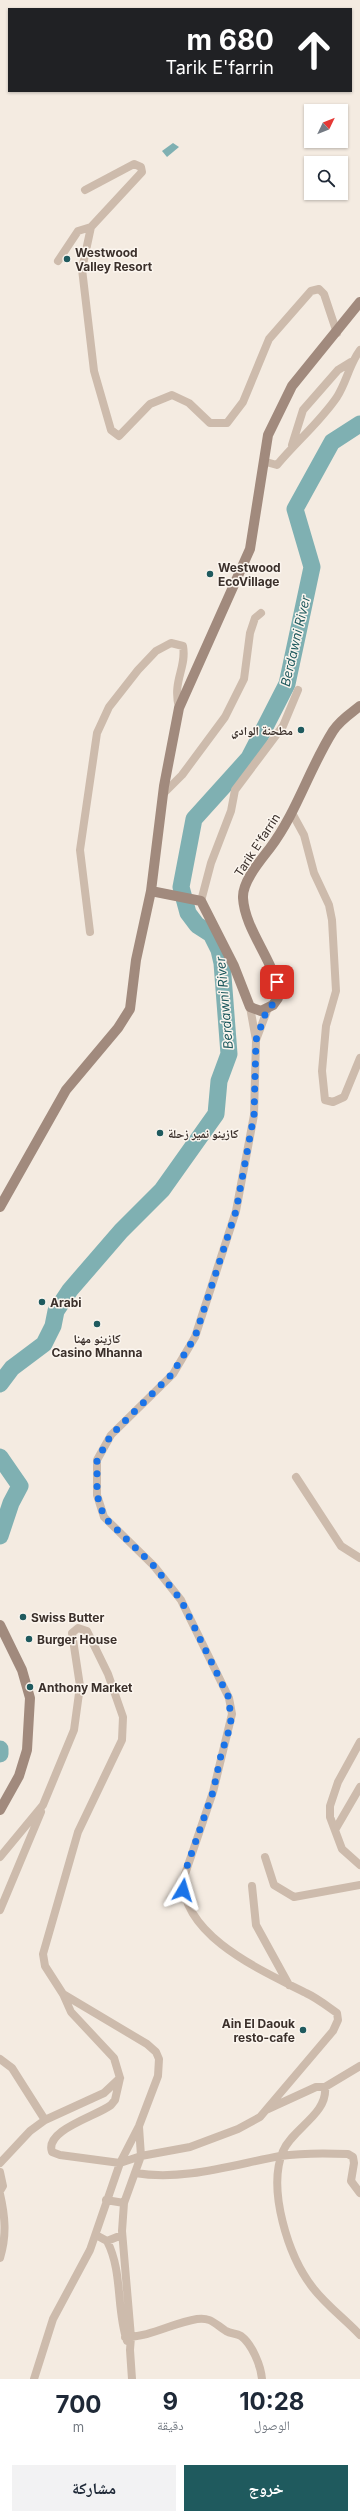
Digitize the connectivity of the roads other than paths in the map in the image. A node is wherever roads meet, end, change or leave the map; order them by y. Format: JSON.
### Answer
{"nodes":[{"id":1,"x":85,"y":190,"type":"dead end"},
{"id":2,"x":91,"y":226,"type":"junction"},
{"id":3,"x":58,"y":261,"type":"dead end"},
{"id":4,"x":360,"y":302,"type":"edge"},
{"id":5,"x":337,"y":333,"type":"junction"},
{"id":6,"x":360,"y":350,"type":"edge"},
{"id":7,"x":351,"y":362,"type":"junction"},
{"id":8,"x":291,"y":448,"type":"junction"},
{"id":9,"x":266,"y":462,"type":"junction"},
{"id":10,"x":261,"y":612,"type":"dead end"},
{"id":11,"x":298,"y":690,"type":"dead end"},
{"id":12,"x":360,"y":706,"type":"edge"},
{"id":13,"x":179,"y":708,"type":"junction"},
{"id":14,"x":164,"y":793,"type":"junction"},
{"id":15,"x":292,"y":813,"type":"junction"},
{"id":16,"x":151,"y":892,"type":"junction"},
{"id":17,"x":195,"y":899,"type":"junction"},
{"id":18,"x":90,"y":932,"type":"dead end"},
{"id":19,"x":250,"y":1007,"type":"junction"},
{"id":20,"x":268,"y":1008,"type":"junction"},
{"id":21,"x":256,"y":1040,"type":"junction"},
{"id":22,"x":360,"y":1058,"type":"edge"},
{"id":23,"x":0,"y":1207,"type":"edge"},
{"id":24,"x":296,"y":1477,"type":"dead end"},
{"id":25,"x":360,"y":1558,"type":"edge"},
{"id":26,"x":0,"y":1625,"type":"edge"},
{"id":27,"x":360,"y":1742,"type":"edge"},
{"id":28,"x":360,"y":1787,"type":"edge"},
{"id":29,"x":43,"y":1805,"type":"junction"},
{"id":30,"x":0,"y":1810,"type":"edge"},
{"id":31,"x":335,"y":1830,"type":"junction"},
{"id":32,"x":0,"y":1857,"type":"edge"},
{"id":33,"x":265,"y":1857,"type":"dead end"},
{"id":34,"x":360,"y":1865,"type":"edge"},
{"id":35,"x":360,"y":1885,"type":"edge"},
{"id":36,"x":252,"y":1886,"type":"dead end"},
{"id":37,"x":0,"y":1910,"type":"edge"},
{"id":38,"x":289,"y":1986,"type":"junction"},
{"id":39,"x":63,"y":1994,"type":"junction"},
{"id":40,"x":0,"y":2059,"type":"edge"},
{"id":41,"x":360,"y":2066,"type":"edge"},
{"id":42,"x":120,"y":2078,"type":"junction"},
{"id":43,"x":325,"y":2086,"type":"junction"},
{"id":44,"x":266,"y":2111,"type":"junction"},
{"id":45,"x":44,"y":2120,"type":"junction"},
{"id":46,"x":139,"y":2126,"type":"junction"},
{"id":47,"x":141,"y":2156,"type":"junction"},
{"id":48,"x":282,"y":2156,"type":"junction"},
{"id":49,"x":0,"y":2163,"type":"edge"},
{"id":50,"x":120,"y":2163,"type":"junction"},
{"id":51,"x":0,"y":2172,"type":"edge"},
{"id":52,"x":135,"y":2173,"type":"junction"},
{"id":53,"x":0,"y":2193,"type":"edge"},
{"id":54,"x":360,"y":2193,"type":"edge"},
{"id":55,"x":106,"y":2200,"type":"junction"},
{"id":56,"x":124,"y":2203,"type":"junction"},
{"id":57,"x":96,"y":2235,"type":"junction"},
{"id":58,"x":122,"y":2235,"type":"junction"},
{"id":59,"x":107,"y":2241,"type":"junction"},
{"id":60,"x":0,"y":2258,"type":"edge"},
{"id":61,"x":360,"y":2335,"type":"edge"},
{"id":62,"x":128,"y":2337,"type":"junction"},
{"id":63,"x":34,"y":2379,"type":"edge"},
{"id":64,"x":132,"y":2379,"type":"edge"},
{"id":65,"x":262,"y":2379,"type":"edge"}],
"edges":[{"from":1,"to":2,"type":"street"},
{"from":2,"to":3,"type":"street"},
{"from":2,"to":5,"type":"street"},
{"from":4,"to":5,"type":"street"},
{"from":5,"to":9,"type":"street"},
{"from":6,"to":7,"type":"street"},
{"from":7,"to":8,"type":"street"},
{"from":7,"to":8,"type":"street"},
{"from":8,"to":9,"type":"street"},
{"from":9,"to":13,"type":"street"},
{"from":10,"to":14,"type":"street"},
{"from":11,"to":17,"type":"street"},
{"from":12,"to":15,"type":"street","name":"Tarik E'farrin"},
{"from":13,"to":14,"type":"street"},
{"from":13,"to":18,"type":"street"},
{"from":14,"to":16,"type":"street"},
{"from":15,"to":20,"type":"street","name":"Tarik E'farrin"},
{"from":15,"to":22,"type":"street"},
{"from":16,"to":17,"type":"street"},
{"from":16,"to":23,"type":"street"},
{"from":17,"to":19,"type":"street"},
{"from":19,"to":20,"type":"street"},
{"from":19,"to":21,"type":"street"},
{"from":20,"to":21,"type":"street"},
{"from":21,"to":38,"type":"street"},
{"from":24,"to":25,"type":"street"},
{"from":26,"to":30,"type":"street"},
{"from":27,"to":31,"type":"street"},
{"from":28,"to":31,"type":"street"},
{"from":29,"to":32,"type":"street"},
{"from":29,"to":37,"type":"street"},
{"from":29,"to":39,"type":"street"},
{"from":31,"to":34,"type":"street"},
{"from":33,"to":35,"type":"street"},
{"from":36,"to":38,"type":"street"},
{"from":38,"to":44,"type":"street"},
{"from":39,"to":42,"type":"street"},
{"from":39,"to":46,"type":"street"},
{"from":40,"to":45,"type":"street"},
{"from":41,"to":43,"type":"street"},
{"from":42,"to":45,"type":"street"},
{"from":42,"to":50,"type":"street"},
{"from":43,"to":44,"type":"street"},
{"from":43,"to":48,"type":"street"},
{"from":44,"to":47,"type":"street"},
{"from":45,"to":49,"type":"street"},
{"from":46,"to":47,"type":"street"},
{"from":46,"to":50,"type":"street"},
{"from":47,"to":50,"type":"street"},
{"from":47,"to":52,"type":"street"},
{"from":48,"to":52,"type":"street"},
{"from":48,"to":54,"type":"street"},
{"from":48,"to":61,"type":"street"},
{"from":50,"to":55,"type":"street"},
{"from":51,"to":53,"type":"street"},
{"from":52,"to":56,"type":"street"},
{"from":53,"to":60,"type":"street"},
{"from":55,"to":56,"type":"street"},
{"from":55,"to":57,"type":"street"},
{"from":56,"to":58,"type":"street"},
{"from":57,"to":59,"type":"street"},
{"from":57,"to":63,"type":"street"},
{"from":58,"to":59,"type":"street"},
{"from":58,"to":62,"type":"street"},
{"from":59,"to":62,"type":"street"},
{"from":62,"to":64,"type":"street"},
{"from":62,"to":65,"type":"street"}]}
